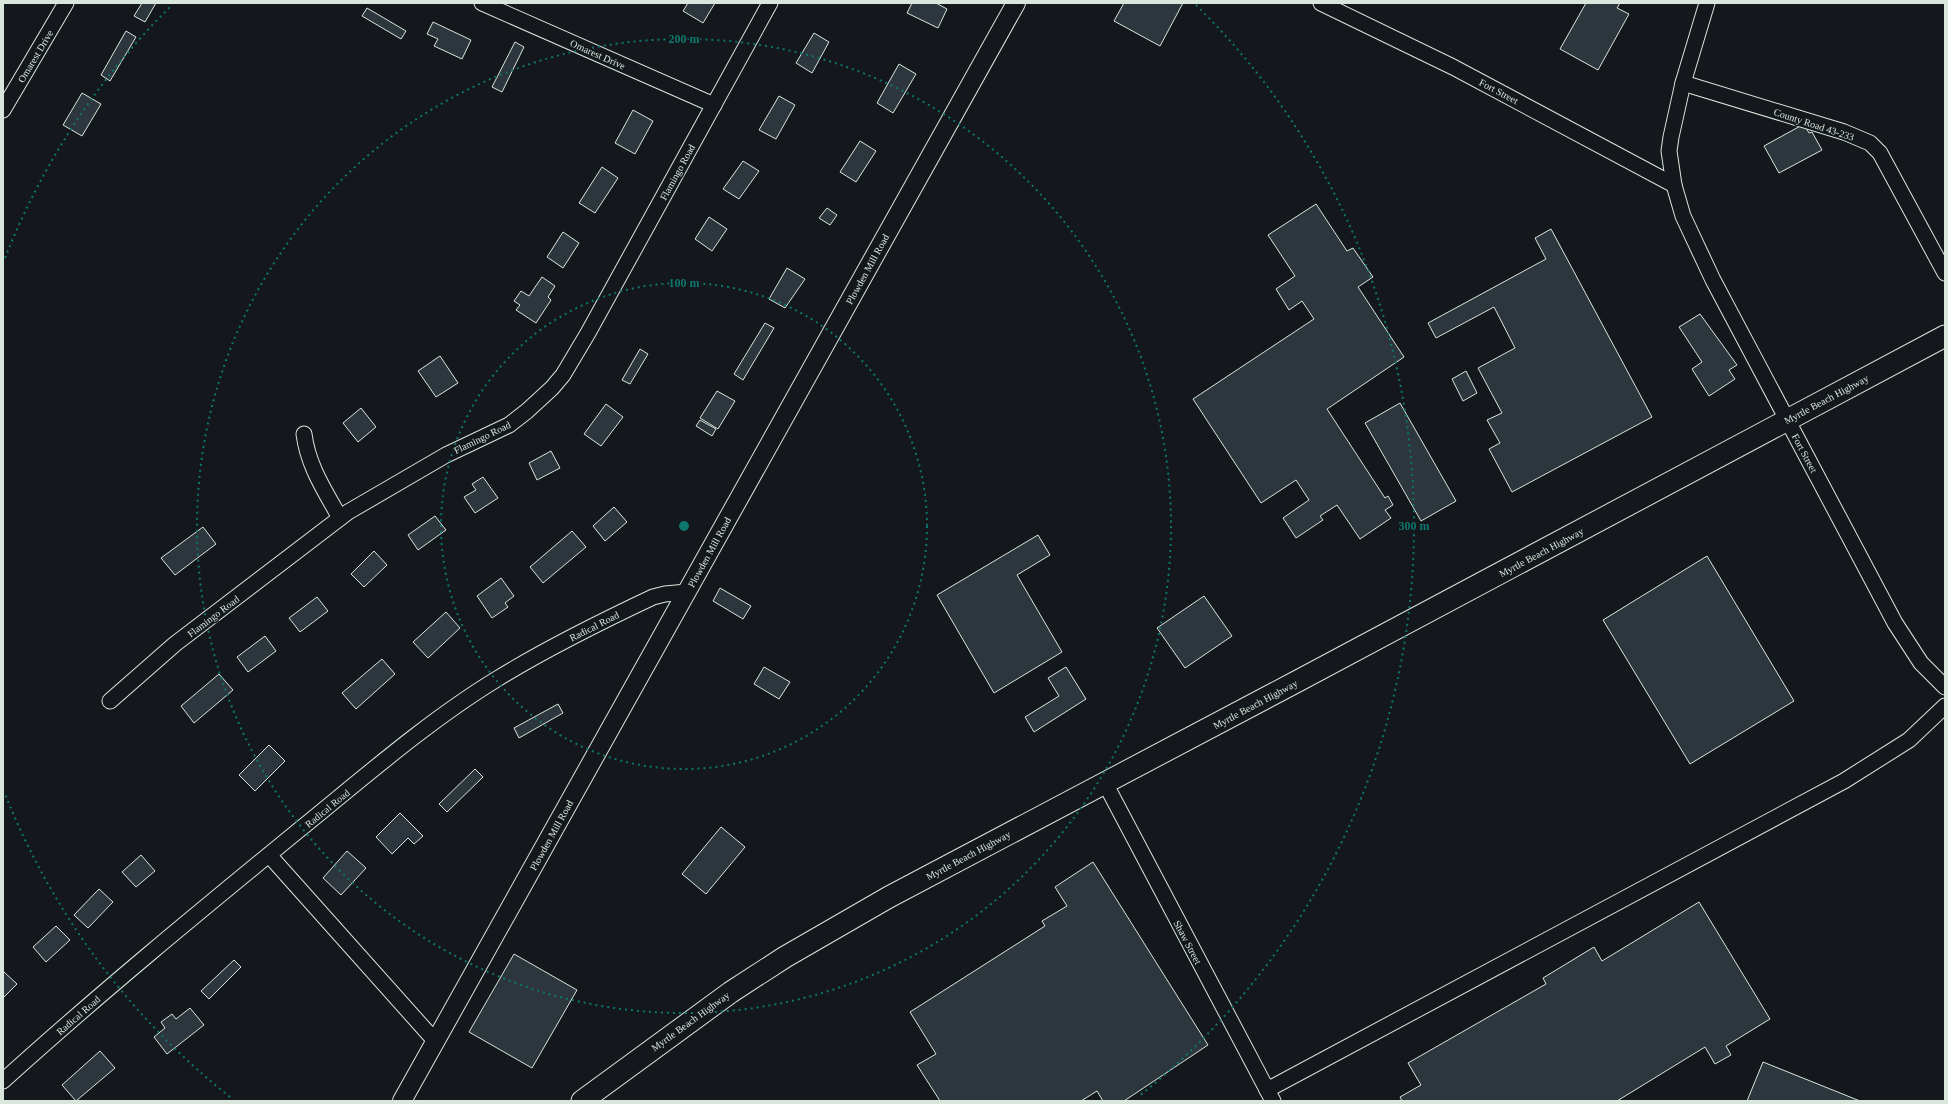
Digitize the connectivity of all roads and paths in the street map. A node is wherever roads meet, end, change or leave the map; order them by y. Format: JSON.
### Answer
{"nodes":[{"id":1,"x":66,"y":3,"type":"edge"},
{"id":2,"x":482,"y":3,"type":"edge"},
{"id":3,"x":770,"y":3,"type":"edge"},
{"id":4,"x":1016,"y":3,"type":"edge"},
{"id":5,"x":1321,"y":3,"type":"edge"},
{"id":6,"x":1707,"y":3,"type":"edge"},
{"id":7,"x":1683,"y":82,"type":"junction"},
{"id":8,"x":714,"y":105,"type":"junction"},
{"id":9,"x":3,"y":110,"type":"edge"},
{"id":10,"x":1674,"y":185,"type":"junction"},
{"id":11,"x":1945,"y":272,"type":"edge"},
{"id":12,"x":1945,"y":336,"type":"edge"},
{"id":13,"x":1787,"y":420,"type":"junction"},
{"id":14,"x":304,"y":434,"type":"dead end"},
{"id":15,"x":340,"y":518,"type":"junction"},
{"id":16,"x":687,"y":592,"type":"junction"},
{"id":17,"x":1945,"y":687,"type":"edge"},
{"id":18,"x":110,"y":701,"type":"dead end"},
{"id":19,"x":1945,"y":706,"type":"edge"},
{"id":20,"x":1105,"y":782,"type":"junction"},
{"id":21,"x":269,"y":855,"type":"junction"},
{"id":22,"x":436,"y":1042,"type":"junction"},
{"id":23,"x":3,"y":1081,"type":"edge"},
{"id":24,"x":1270,"y":1095,"type":"edge"},
{"id":25,"x":402,"y":1101,"type":"edge"},
{"id":26,"x":582,"y":1101,"type":"edge"}],
"edges":[{"from":1,"to":9,"type":"street","name":"Omarest Drive"},
{"from":2,"to":8,"type":"street","name":"Omarest Drive"},
{"from":3,"to":8,"type":"street","name":"Flamingo Road"},
{"from":4,"to":16,"type":"street","name":"Plowden Mill Road"},
{"from":5,"to":10,"type":"street","name":"Fort Street"},
{"from":6,"to":7,"type":"street","name":"Fort Street"},
{"from":7,"to":10,"type":"street","name":"Fort Street"},
{"from":7,"to":11,"type":"street","name":"County Road 43-233"},
{"from":8,"to":15,"type":"street","name":"Flamingo Road"},
{"from":10,"to":13,"type":"street","name":"Fort Street"},
{"from":12,"to":13,"type":"main road","name":"Myrtle Beach Highway"},
{"from":13,"to":17,"type":"street","name":"Fort Street"},
{"from":13,"to":20,"type":"main road","name":"Myrtle Beach Highway"},
{"from":14,"to":15,"type":"street"},
{"from":15,"to":18,"type":"street","name":"Flamingo Road"},
{"from":16,"to":21,"type":"street","name":"Radical Road"},
{"from":16,"to":22,"type":"street","name":"Plowden Mill Road"},
{"from":19,"to":24,"type":"street"},
{"from":20,"to":24,"type":"street","name":"Shaw Street"},
{"from":20,"to":26,"type":"main road","name":"Myrtle Beach Highway"},
{"from":21,"to":22,"type":"street"},
{"from":21,"to":23,"type":"street","name":"Radical Road"},
{"from":22,"to":25,"type":"street","name":"Plowden Mill Road"}]}
